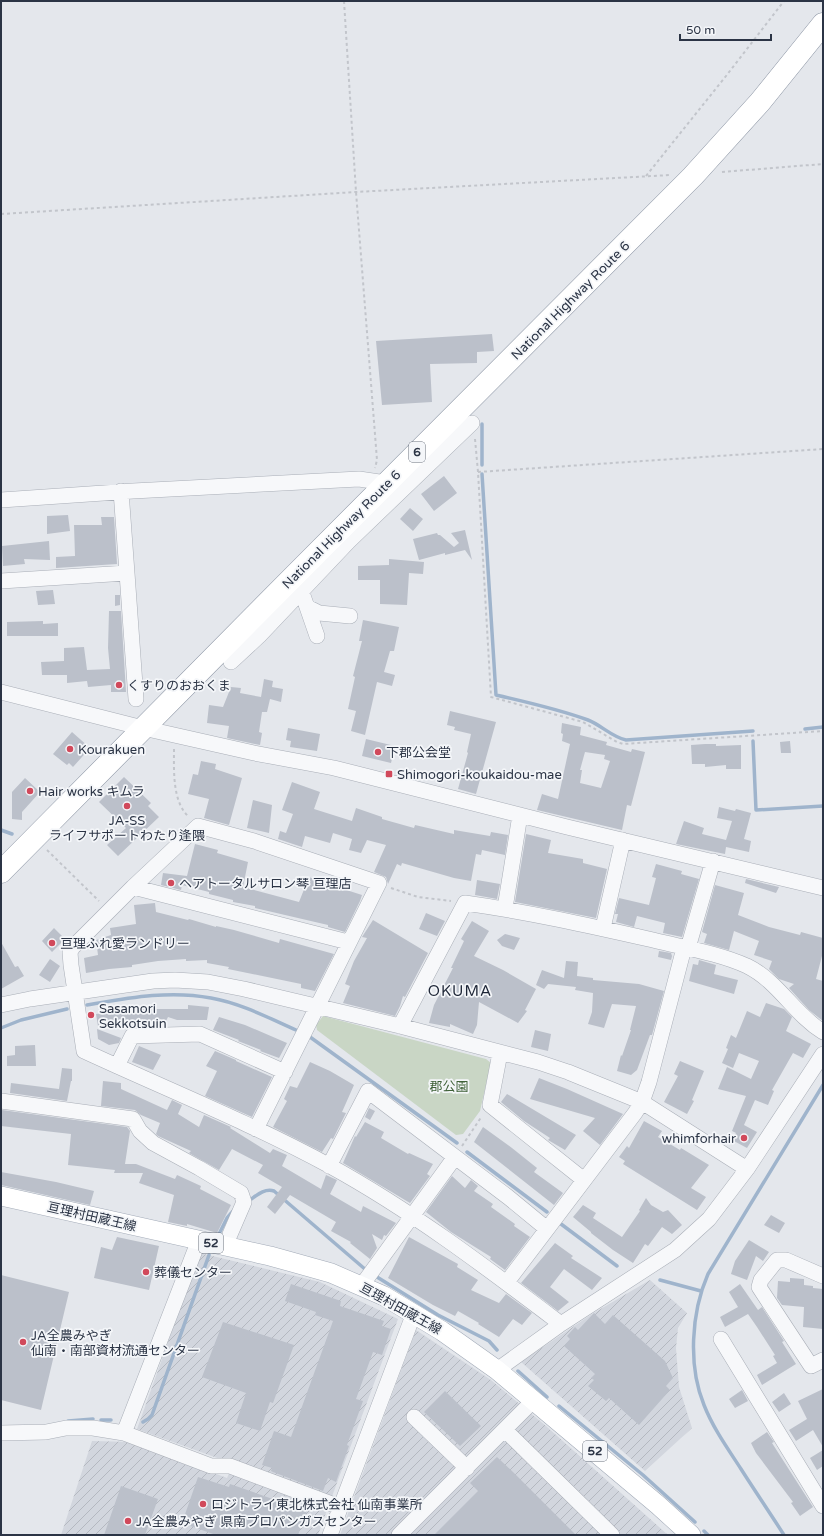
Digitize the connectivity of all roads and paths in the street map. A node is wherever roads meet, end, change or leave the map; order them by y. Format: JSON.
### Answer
{"nodes":[{"id":1,"x":344,"y":1,"type":"edge"},
{"id":2,"x":784,"y":1,"type":"edge"},
{"id":3,"x":823,"y":24,"type":"edge"},
{"id":4,"x":823,"y":164,"type":"edge"},
{"id":5,"x":722,"y":172,"type":"dead end"},
{"id":6,"x":672,"y":175,"type":"dead end"},
{"id":7,"x":645,"y":176,"type":"junction"},
{"id":8,"x":356,"y":192,"type":"junction"},
{"id":9,"x":1,"y":214,"type":"edge"},
{"id":10,"x":472,"y":423,"type":"joint"},
{"id":11,"x":823,"y":449,"type":"edge"},
{"id":12,"x":478,"y":472,"type":"junction"},
{"id":13,"x":380,"y":482,"type":"junction"},
{"id":14,"x":121,"y":492,"type":"junction"},
{"id":15,"x":1,"y":500,"type":"edge"},
{"id":16,"x":127,"y":573,"type":"junction"},
{"id":17,"x":1,"y":581,"type":"edge"},
{"id":18,"x":299,"y":583,"type":"junction"},
{"id":19,"x":307,"y":607,"type":"junction"},
{"id":20,"x":350,"y":616,"type":"dead end"},
{"id":21,"x":317,"y":636,"type":"dead end"},
{"id":22,"x":231,"y":662,"type":"dead end"},
{"id":23,"x":1,"y":692,"type":"edge"},
{"id":24,"x":136,"y":699,"type":"dead end"},
{"id":25,"x":143,"y":728,"type":"junction"},
{"id":26,"x":823,"y":731,"type":"edge"},
{"id":27,"x":174,"y":742,"type":"dead end"},
{"id":28,"x":520,"y":815,"type":"junction"},
{"id":29,"x":198,"y":826,"type":"junction"},
{"id":30,"x":623,"y":840,"type":"junction"},
{"id":31,"x":45,"y":848,"type":"dead end"},
{"id":32,"x":713,"y":861,"type":"junction"},
{"id":33,"x":1,"y":872,"type":"edge"},
{"id":34,"x":378,"y":883,"type":"junction"},
{"id":35,"x":133,"y":887,"type":"junction"},
{"id":36,"x":823,"y":888,"type":"edge"},
{"id":37,"x":465,"y":903,"type":"junction"},
{"id":38,"x":505,"y":908,"type":"junction"},
{"id":39,"x":109,"y":911,"type":"junction"},
{"id":40,"x":603,"y":928,"type":"junction"},
{"id":41,"x":348,"y":942,"type":"junction"},
{"id":42,"x":686,"y":948,"type":"junction"},
{"id":43,"x":76,"y":992,"type":"junction"},
{"id":44,"x":1,"y":1005,"type":"edge"},
{"id":45,"x":318,"y":1007,"type":"junction"},
{"id":46,"x":400,"y":1026,"type":"junction"},
{"id":47,"x":823,"y":1032,"type":"edge"},
{"id":48,"x":500,"y":1052,"type":"junction"},
{"id":49,"x":823,"y":1054,"type":"edge"},
{"id":50,"x":117,"y":1066,"type":"junction"},
{"id":51,"x":284,"y":1072,"type":"junction"},
{"id":52,"x":1,"y":1101,"type":"edge"},
{"id":53,"x":642,"y":1102,"type":"junction"},
{"id":54,"x":490,"y":1105,"type":"junction"},
{"id":55,"x":256,"y":1128,"type":"junction"},
{"id":56,"x":455,"y":1157,"type":"junction"},
{"id":57,"x":329,"y":1166,"type":"junction"},
{"id":58,"x":747,"y":1169,"type":"junction"},
{"id":59,"x":584,"y":1180,"type":"junction"},
{"id":60,"x":1,"y":1196,"type":"edge"},
{"id":61,"x":413,"y":1217,"type":"junction"},
{"id":62,"x":547,"y":1229,"type":"junction"},
{"id":63,"x":199,"y":1240,"type":"junction"},
{"id":64,"x":225,"y":1246,"type":"junction"},
{"id":65,"x":823,"y":1276,"type":"edge"},
{"id":66,"x":507,"y":1282,"type":"junction"},
{"id":67,"x":362,"y":1285,"type":"junction"},
{"id":68,"x":414,"y":1313,"type":"junction"},
{"id":69,"x":561,"y":1324,"type":"junction"},
{"id":70,"x":721,"y":1339,"type":"dead end"},
{"id":71,"x":823,"y":1360,"type":"edge"},
{"id":72,"x":497,"y":1370,"type":"junction"},
{"id":73,"x":534,"y":1400,"type":"junction"},
{"id":74,"x":414,"y":1417,"type":"dead end"},
{"id":75,"x":505,"y":1430,"type":"junction"},
{"id":76,"x":1,"y":1433,"type":"edge"},
{"id":77,"x":124,"y":1433,"type":"junction"},
{"id":78,"x":466,"y":1468,"type":"junction"},
{"id":79,"x":823,"y":1506,"type":"edge"},
{"id":80,"x":340,"y":1508,"type":"junction"},
{"id":81,"x":330,"y":1535,"type":"edge"},
{"id":82,"x":399,"y":1535,"type":"edge"},
{"id":83,"x":612,"y":1535,"type":"edge"},
{"id":84,"x":691,"y":1535,"type":"edge"}],
"edges":[{"from":1,"to":8,"type":"path"},
{"from":2,"to":7,"type":"path"},
{"from":3,"to":13,"type":"highway","name":"National Highway Route 6","number":"6"},
{"from":4,"to":5,"type":"path"},
{"from":6,"to":7,"type":"path"},
{"from":7,"to":8,"type":"path"},
{"from":8,"to":9,"type":"path"},
{"from":8,"to":13,"type":"path"},
{"from":10,"to":12,"type":"path"},
{"from":10,"to":18,"type":"street"},
{"from":11,"to":12,"type":"path"},
{"from":12,"to":26,"type":"path"},
{"from":13,"to":14,"type":"street"},
{"from":13,"to":18,"type":"highway","name":"National Highway Route 6","number":"6"},
{"from":14,"to":15,"type":"street"},
{"from":14,"to":16,"type":"street"},
{"from":16,"to":17,"type":"street"},
{"from":16,"to":24,"type":"street"},
{"from":18,"to":19,"type":"street"},
{"from":18,"to":22,"type":"street"},
{"from":18,"to":25,"type":"highway","name":"National Highway Route 6","number":"6"},
{"from":19,"to":20,"type":"street"},
{"from":19,"to":21,"type":"street"},
{"from":23,"to":25,"type":"street"},
{"from":25,"to":28,"type":"street"},
{"from":25,"to":33,"type":"highway","name":"National Highway Route 6","number":"6"},
{"from":27,"to":29,"type":"path"},
{"from":28,"to":30,"type":"street"},
{"from":28,"to":38,"type":"street"},
{"from":29,"to":34,"type":"street"},
{"from":29,"to":35,"type":"street"},
{"from":30,"to":32,"type":"street"},
{"from":30,"to":40,"type":"street"},
{"from":31,"to":39,"type":"path"},
{"from":32,"to":36,"type":"street"},
{"from":32,"to":42,"type":"street"},
{"from":34,"to":37,"type":"path"},
{"from":34,"to":41,"type":"street"},
{"from":35,"to":39,"type":"street"},
{"from":35,"to":41,"type":"street"},
{"from":37,"to":38,"type":"street"},
{"from":37,"to":46,"type":"street"},
{"from":38,"to":40,"type":"street"},
{"from":39,"to":43,"type":"street"},
{"from":40,"to":42,"type":"street"},
{"from":41,"to":45,"type":"street"},
{"from":42,"to":47,"type":"street"},
{"from":42,"to":53,"type":"street"},
{"from":43,"to":44,"type":"street"},
{"from":43,"to":45,"type":"street"},
{"from":43,"to":50,"type":"street"},
{"from":45,"to":46,"type":"street"},
{"from":45,"to":51,"type":"street"},
{"from":46,"to":48,"type":"street"},
{"from":48,"to":53,"type":"street"},
{"from":48,"to":54,"type":"street"},
{"from":49,"to":58,"type":"street"},
{"from":50,"to":51,"type":"street"},
{"from":50,"to":55,"type":"street"},
{"from":51,"to":55,"type":"street"},
{"from":52,"to":64,"type":"street"},
{"from":53,"to":58,"type":"street"},
{"from":53,"to":59,"type":"street"},
{"from":54,"to":56,"type":"path"},
{"from":54,"to":59,"type":"street"},
{"from":55,"to":57,"type":"street"},
{"from":56,"to":57,"type":"street"},
{"from":56,"to":61,"type":"street"},
{"from":56,"to":62,"type":"street"},
{"from":57,"to":61,"type":"street"},
{"from":58,"to":69,"type":"street"},
{"from":59,"to":62,"type":"street"},
{"from":60,"to":63,"type":"main road","name":"亘理村田蔵王線","number":"52"},
{"from":61,"to":66,"type":"street"},
{"from":61,"to":67,"type":"street"},
{"from":62,"to":66,"type":"street"},
{"from":63,"to":64,"type":"main road","name":"亘理村田蔵王線","number":"52"},
{"from":63,"to":77,"type":"street"},
{"from":64,"to":67,"type":"main road","name":"亘理村田蔵王線","number":"52"},
{"from":65,"to":71,"type":"street"},
{"from":66,"to":69,"type":"street"},
{"from":67,"to":68,"type":"main road","name":"亘理村田蔵王線","number":"52"},
{"from":68,"to":72,"type":"main road","name":"亘理村田蔵王線","number":"52"},
{"from":68,"to":80,"type":"street"},
{"from":69,"to":72,"type":"street"},
{"from":70,"to":79,"type":"street"},
{"from":72,"to":73,"type":"main road","name":"亘理村田蔵王線","number":"52"},
{"from":73,"to":75,"type":"street"},
{"from":73,"to":84,"type":"main road","name":"亘理村田蔵王線","number":"52"},
{"from":74,"to":78,"type":"street"},
{"from":75,"to":78,"type":"street"},
{"from":75,"to":83,"type":"street"},
{"from":76,"to":77,"type":"street"},
{"from":77,"to":80,"type":"street"},
{"from":78,"to":82,"type":"street"},
{"from":80,"to":81,"type":"street"}]}
